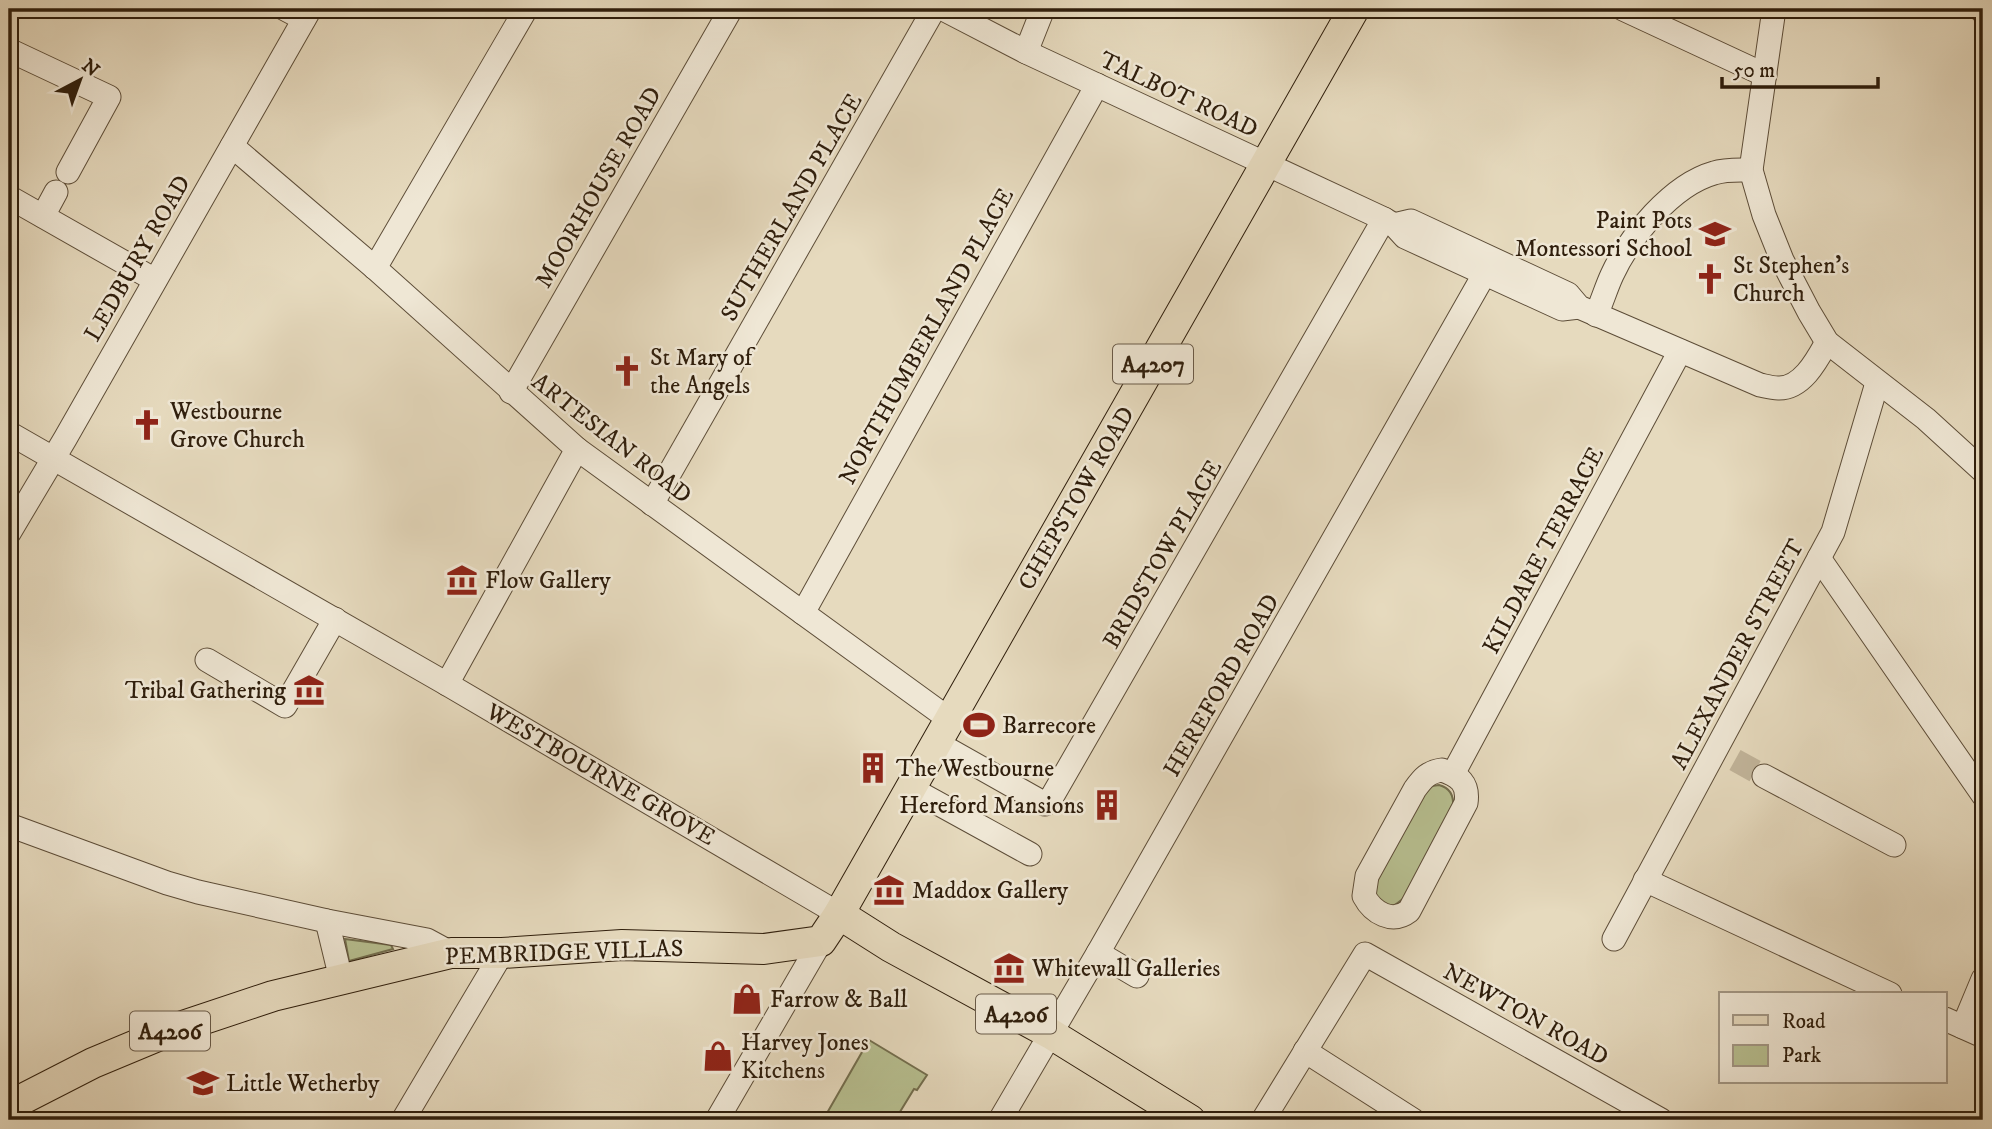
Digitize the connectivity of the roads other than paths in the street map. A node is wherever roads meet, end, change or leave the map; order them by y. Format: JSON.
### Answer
{"nodes":[{"id":1,"x":526,"y":9,"type":"edge"},
{"id":2,"x":731,"y":9,"type":"edge"},
{"id":3,"x":934,"y":9,"type":"edge"},
{"id":4,"x":943,"y":9,"type":"edge"},
{"id":5,"x":1043,"y":9,"type":"edge"},
{"id":6,"x":1354,"y":9,"type":"edge"},
{"id":7,"x":1623,"y":9,"type":"edge"},
{"id":8,"x":1774,"y":9,"type":"edge"},
{"id":9,"x":300,"y":12,"type":"edge"},
{"id":10,"x":9,"y":50,"type":"edge"},
{"id":11,"x":1026,"y":52,"type":"junction"},
{"id":12,"x":1765,"y":75,"type":"junction"},
{"id":13,"x":1097,"y":85,"type":"junction"},
{"id":14,"x":232,"y":146,"type":"junction"},
{"id":15,"x":1267,"y":164,"type":"junction"},
{"id":16,"x":1751,"y":170,"type":"junction"},
{"id":17,"x":9,"y":197,"type":"edge"},
{"id":18,"x":43,"y":216,"type":"junction"},
{"id":19,"x":1389,"y":222,"type":"junction"},
{"id":20,"x":375,"y":268,"type":"junction"},
{"id":21,"x":1485,"y":274,"type":"junction"},
{"id":22,"x":155,"y":279,"type":"junction"},
{"id":23,"x":1588,"y":311,"type":"junction"},
{"id":24,"x":1827,"y":342,"type":"junction"},
{"id":25,"x":1680,"y":351,"type":"junction"},
{"id":26,"x":1877,"y":383,"type":"junction"},
{"id":27,"x":511,"y":392,"type":"junction"},
{"id":28,"x":9,"y":433,"type":"edge"},
{"id":29,"x":577,"y":449,"type":"junction"},
{"id":30,"x":52,"y":458,"type":"junction"},
{"id":31,"x":1983,"y":471,"type":"edge"},
{"id":32,"x":652,"y":504,"type":"junction"},
{"id":33,"x":9,"y":533,"type":"edge"},
{"id":34,"x":1819,"y":558,"type":"junction"},
{"id":35,"x":803,"y":613,"type":"junction"},
{"id":36,"x":335,"y":619,"type":"junction"},
{"id":37,"x":207,"y":660,"type":"dead end"},
{"id":38,"x":447,"y":684,"type":"junction"},
{"id":39,"x":942,"y":730,"type":"junction"},
{"id":40,"x":1453,"y":774,"type":"junction"},
{"id":41,"x":1764,"y":776,"type":"tunnel mouth"},
{"id":42,"x":910,"y":788,"type":"junction"},
{"id":43,"x":1983,"y":794,"type":"edge"},
{"id":44,"x":9,"y":825,"type":"edge"},
{"id":45,"x":1894,"y":845,"type":"dead end"},
{"id":46,"x":1030,"y":854,"type":"dead end"},
{"id":47,"x":1645,"y":880,"type":"junction"},
{"id":48,"x":839,"y":914,"type":"junction"},
{"id":49,"x":327,"y":921,"type":"junction"},
{"id":50,"x":1614,"y":939,"type":"dead end"},
{"id":51,"x":821,"y":941,"type":"junction"},
{"id":52,"x":451,"y":953,"type":"junction"},
{"id":53,"x":502,"y":953,"type":"junction"},
{"id":54,"x":1098,"y":953,"type":"junction"},
{"id":55,"x":1137,"y":976,"type":"dead end"},
{"id":56,"x":341,"y":979,"type":"junction"},
{"id":57,"x":1983,"y":979,"type":"edge"},
{"id":58,"x":1886,"y":992,"type":"edge"},
{"id":59,"x":1964,"y":1027,"type":"edge"},
{"id":60,"x":1051,"y":1034,"type":"junction"},
{"id":61,"x":1305,"y":1051,"type":"junction"},
{"id":62,"x":9,"y":1106,"type":"edge"},
{"id":63,"x":403,"y":1120,"type":"edge"},
{"id":64,"x":717,"y":1120,"type":"edge"},
{"id":65,"x":1000,"y":1120,"type":"edge"},
{"id":66,"x":1190,"y":1120,"type":"edge"},
{"id":67,"x":1264,"y":1120,"type":"edge"},
{"id":68,"x":1413,"y":1120,"type":"edge"},
{"id":69,"x":1661,"y":1120,"type":"edge"}],
"edges":[{"from":1,"to":20,"type":"street"},
{"from":2,"to":27,"type":"street","name":"MOORHOUSE ROAD"},
{"from":3,"to":32,"type":"street","name":"SUTHERLAND PLACE"},
{"from":4,"to":11,"type":"street","name":"TALBOT ROAD"},
{"from":5,"to":11,"type":"street"},
{"from":6,"to":15,"type":"main road","name":"CHEPSTOW ROAD","number":"A4207"},
{"from":7,"to":12,"type":"street"},
{"from":8,"to":12,"type":"street"},
{"from":9,"to":14,"type":"street","name":"LEDBURY ROAD"},
{"from":10,"to":18,"type":"street"},
{"from":11,"to":13,"type":"street","name":"TALBOT ROAD"},
{"from":12,"to":16,"type":"street"},
{"from":13,"to":15,"type":"street","name":"TALBOT ROAD"},
{"from":13,"to":35,"type":"street","name":"NORTHUMBERLAND PLACE"},
{"from":14,"to":20,"type":"street","name":"ARTESIAN ROAD"},
{"from":14,"to":22,"type":"street","name":"LEDBURY ROAD"},
{"from":15,"to":19,"type":"street","name":"TALBOT ROAD"},
{"from":15,"to":39,"type":"main road","name":"CHEPSTOW ROAD","number":"A4207"},
{"from":16,"to":23,"type":"street"},
{"from":16,"to":24,"type":"street"},
{"from":17,"to":18,"type":"street"},
{"from":18,"to":22,"type":"street"},
{"from":19,"to":21,"type":"street","name":"TALBOT ROAD"},
{"from":19,"to":23,"type":"street","name":"TALBOT ROAD"},
{"from":19,"to":39,"type":"street","name":"BRIDSTOW PLACE"},
{"from":20,"to":27,"type":"street","name":"ARTESIAN ROAD"},
{"from":21,"to":23,"type":"street","name":"TALBOT ROAD"},
{"from":21,"to":54,"type":"street","name":"HEREFORD ROAD"},
{"from":22,"to":30,"type":"street","name":"LEDBURY ROAD"},
{"from":23,"to":25,"type":"street","name":"TALBOT ROAD"},
{"from":24,"to":25,"type":"street","name":"TALBOT ROAD"},
{"from":24,"to":26,"type":"street"},
{"from":25,"to":40,"type":"street","name":"KILDARE TERRACE"},
{"from":26,"to":31,"type":"street"},
{"from":26,"to":34,"type":"street","name":"ALEXANDER STREET"},
{"from":27,"to":29,"type":"street","name":"ARTESIAN ROAD"},
{"from":28,"to":30,"type":"street","name":"WESTBOURNE GROVE"},
{"from":29,"to":32,"type":"street","name":"ARTESIAN ROAD"},
{"from":29,"to":38,"type":"street"},
{"from":30,"to":33,"type":"street","name":"LEDBURY ROAD"},
{"from":30,"to":36,"type":"street","name":"WESTBOURNE GROVE"},
{"from":32,"to":35,"type":"street","name":"ARTESIAN ROAD"},
{"from":34,"to":43,"type":"street"},
{"from":34,"to":47,"type":"street","name":"ALEXANDER STREET"},
{"from":35,"to":39,"type":"street","name":"ARTESIAN ROAD"},
{"from":36,"to":37,"type":"street"},
{"from":36,"to":38,"type":"street","name":"WESTBOURNE GROVE"},
{"from":38,"to":48,"type":"street","name":"WESTBOURNE GROVE"},
{"from":39,"to":42,"type":"main road","name":"CHEPSTOW ROAD","number":"A4207"},
{"from":40,"to":40,"type":"street"},
{"from":41,"to":45,"type":"street"},
{"from":42,"to":46,"type":"street"},
{"from":42,"to":48,"type":"main road","name":"CHEPSTOW ROAD","number":"A4207"},
{"from":44,"to":49,"type":"street"},
{"from":47,"to":50,"type":"street","name":"ALEXANDER STREET"},
{"from":47,"to":58,"type":"street"},
{"from":48,"to":51,"type":"main road"},
{"from":48,"to":60,"type":"main road","name":"WESTBOURNE GROVE","number":"A4206"},
{"from":49,"to":52,"type":"street"},
{"from":49,"to":56,"type":"street"},
{"from":51,"to":53,"type":"main road","name":"PEMBRIDGE VILLAS","number":"A4206"},
{"from":51,"to":64,"type":"street"},
{"from":52,"to":53,"type":"main road","name":"PEMBRIDGE VILLAS","number":"A4206"},
{"from":52,"to":56,"type":"main road","name":"PEMBRIDGE VILLAS","number":"A4206"},
{"from":53,"to":63,"type":"street"},
{"from":54,"to":55,"type":"street"},
{"from":54,"to":60,"type":"street","name":"HEREFORD ROAD"},
{"from":56,"to":62,"type":"main road","name":"PEMBRIDGE VILLAS","number":"A4206"},
{"from":57,"to":59,"type":"street"},
{"from":60,"to":65,"type":"street","name":"HEREFORD ROAD"},
{"from":60,"to":66,"type":"main road","name":"WESTBOURNE GROVE","number":"A4206"},
{"from":61,"to":67,"type":"street"},
{"from":61,"to":68,"type":"street"},
{"from":61,"to":69,"type":"street","name":"NEWTON ROAD"}]}
